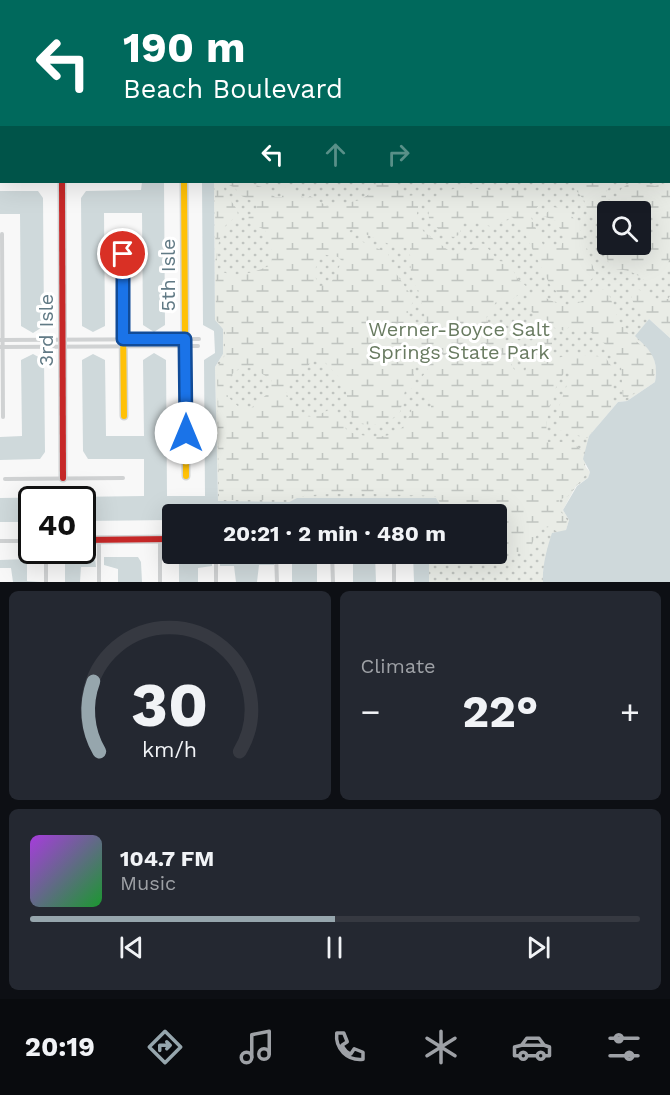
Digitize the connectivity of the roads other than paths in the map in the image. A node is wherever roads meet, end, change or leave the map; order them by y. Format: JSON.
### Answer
{"nodes":[{"id":1,"x":62,"y":183,"type":"edge"},
{"id":2,"x":184,"y":183,"type":"edge"},
{"id":3,"x":122,"y":233,"type":"dead end"},
{"id":4,"x":2,"y":234,"type":"dead end"},
{"id":5,"x":199,"y":339,"type":"dead end"},
{"id":6,"x":1,"y":340,"type":"edge"},
{"id":7,"x":185,"y":342,"type":"junction"},
{"id":8,"x":62,"y":343,"type":"junction"},
{"id":9,"x":123,"y":343,"type":"junction"},
{"id":10,"x":198,"y":346,"type":"dead end"},
{"id":11,"x":1,"y":347,"type":"edge"},
{"id":12,"x":124,"y":416,"type":"dead end"},
{"id":13,"x":3,"y":417,"type":"dead end"},
{"id":14,"x":186,"y":476,"type":"dead end"},
{"id":15,"x":63,"y":478,"type":"junction"},
{"id":16,"x":123,"y":478,"type":"dead end"},
{"id":17,"x":5,"y":479,"type":"dead end"},
{"id":18,"x":160,"y":539,"type":"joint"},
{"id":19,"x":99,"y":540,"type":"joint"},
{"id":20,"x":0,"y":541,"type":"edge"},
{"id":21,"x":18,"y":541,"type":"edge"},
{"id":22,"x":46,"y":564,"type":"edge"},
{"id":23,"x":216,"y":564,"type":"edge"},
{"id":24,"x":276,"y":564,"type":"edge"},
{"id":25,"x":333,"y":564,"type":"edge"},
{"id":26,"x":394,"y":564,"type":"edge"},
{"id":27,"x":46,"y":582,"type":"edge"},
{"id":28,"x":99,"y":582,"type":"edge"},
{"id":29,"x":160,"y":582,"type":"edge"},
{"id":30,"x":216,"y":582,"type":"edge"},
{"id":31,"x":277,"y":582,"type":"edge"},
{"id":32,"x":333,"y":582,"type":"edge"},
{"id":33,"x":394,"y":582,"type":"edge"}],
"edges":[{"from":1,"to":8,"type":"street","name":"3rd Isle"},
{"from":2,"to":7,"type":"street","name":"5th Isle"},
{"from":3,"to":9,"type":"street"},
{"from":4,"to":6,"type":"street"},
{"from":5,"to":7,"type":"street"},
{"from":6,"to":8,"type":"street"},
{"from":6,"to":11,"type":"street"},
{"from":7,"to":9,"type":"street"},
{"from":7,"to":10,"type":"street"},
{"from":7,"to":14,"type":"street","name":"5th Isle"},
{"from":8,"to":9,"type":"street"},
{"from":8,"to":11,"type":"street"},
{"from":8,"to":15,"type":"street","name":"3rd Isle"},
{"from":9,"to":12,"type":"street"},
{"from":11,"to":13,"type":"street"},
{"from":15,"to":16,"type":"street"},
{"from":15,"to":17,"type":"street"},
{"from":18,"to":19,"type":"street"},
{"from":18,"to":29,"type":"street"},
{"from":19,"to":28,"type":"street"},
{"from":20,"to":21,"type":"street"},
{"from":22,"to":27,"type":"street"},
{"from":23,"to":30,"type":"street"},
{"from":24,"to":31,"type":"street"},
{"from":25,"to":32,"type":"street"},
{"from":26,"to":33,"type":"street"}]}
